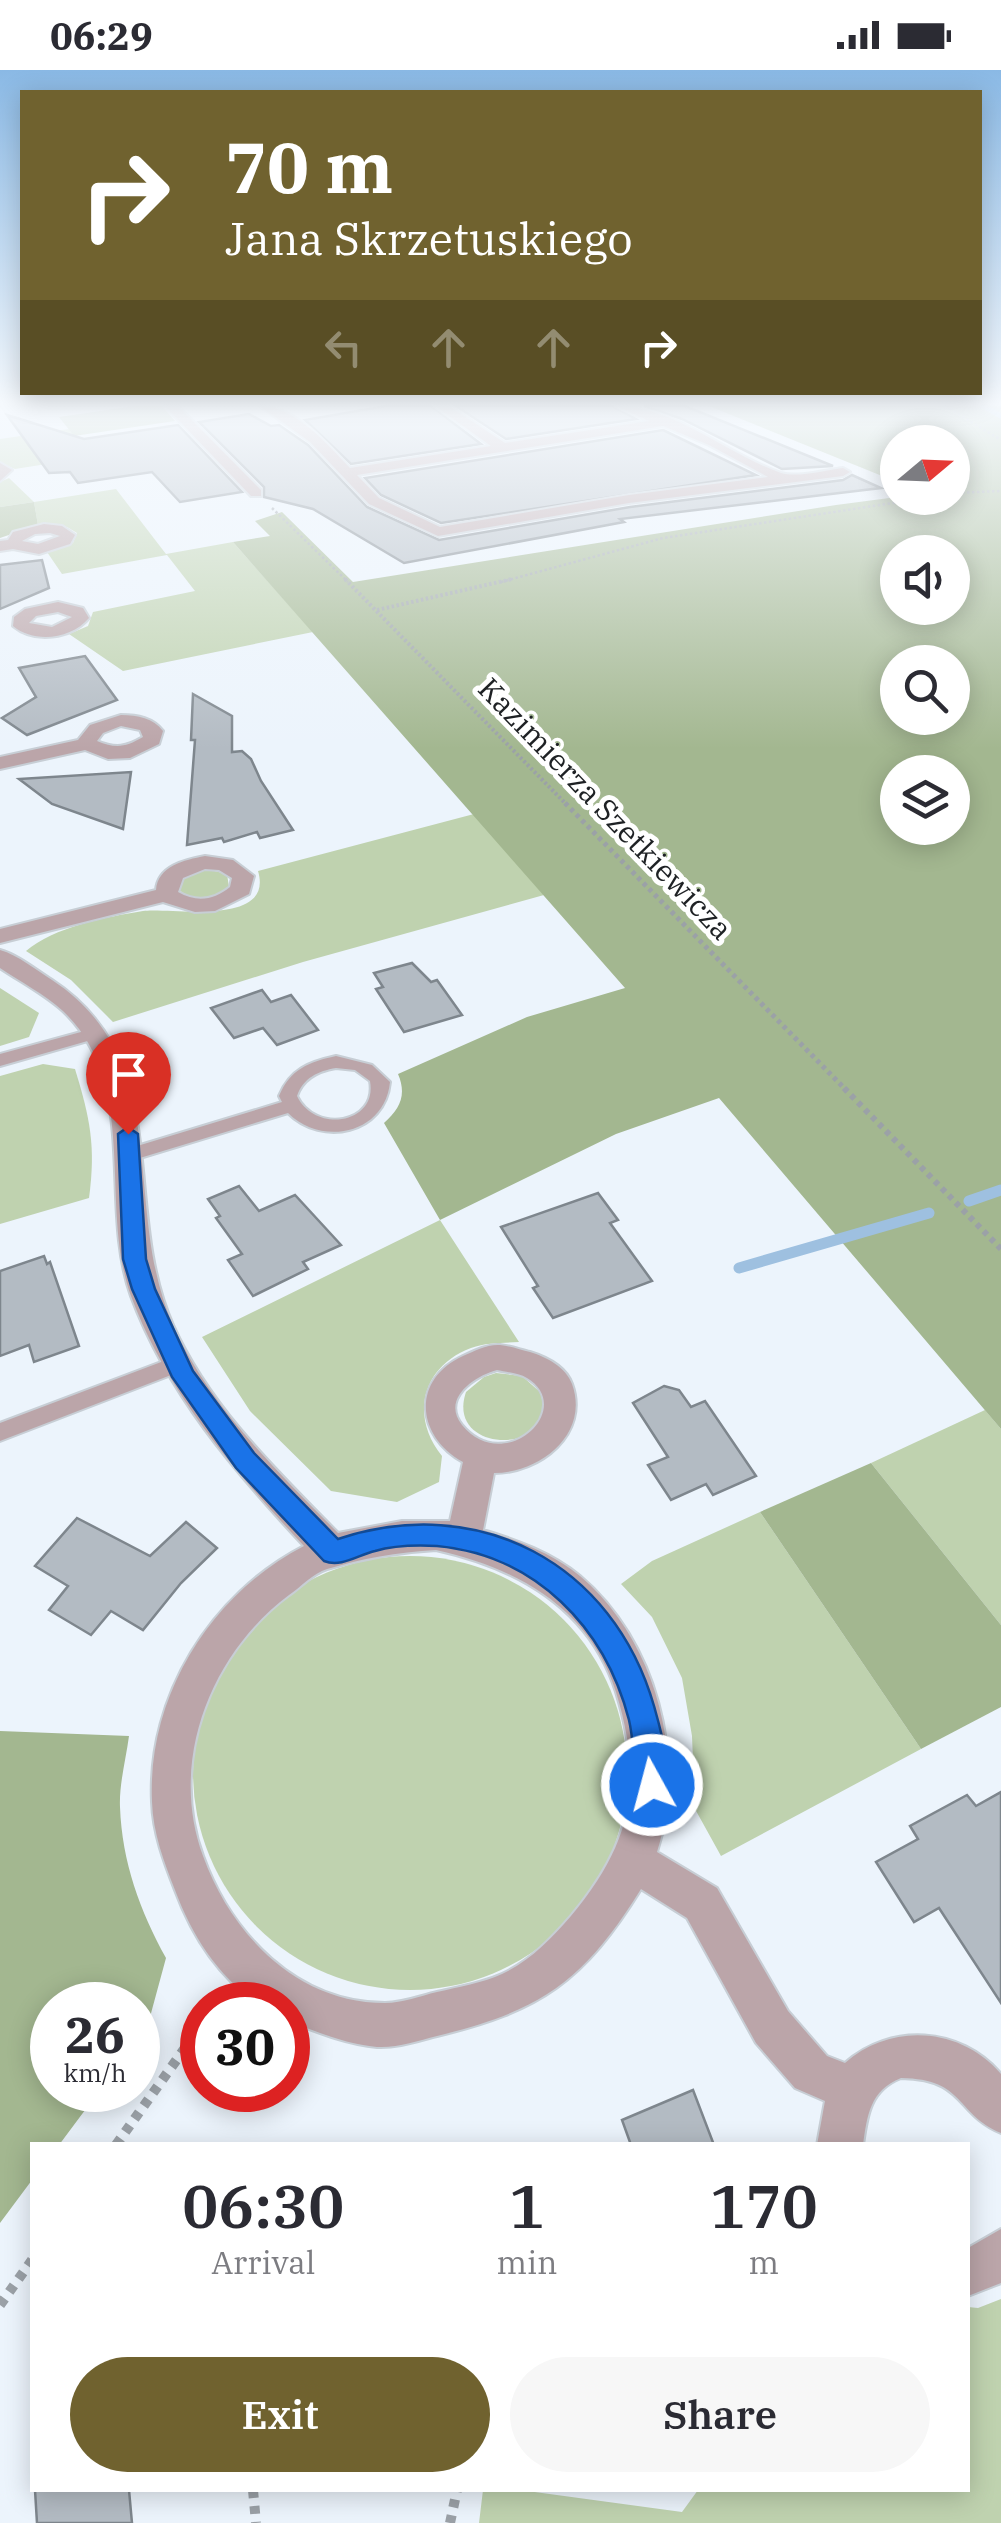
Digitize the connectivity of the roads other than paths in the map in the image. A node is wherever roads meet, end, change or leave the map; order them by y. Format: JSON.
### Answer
{"nodes":[{"id":1,"x":415,"y":520,"type":"edge"},
{"id":2,"x":505,"y":520,"type":"edge"},
{"id":3,"x":438,"y":532,"type":"junction"},
{"id":4,"x":410,"y":538,"type":"dead end"},
{"id":5,"x":21,"y":626,"type":"dead end"},
{"id":6,"x":0,"y":630,"type":"edge"},
{"id":7,"x":87,"y":744,"type":"dead end"},
{"id":8,"x":0,"y":763,"type":"edge"},
{"id":9,"x":167,"y":894,"type":"dead end"},
{"id":10,"x":0,"y":936,"type":"edge"},
{"id":11,"x":0,"y":957,"type":"edge"},
{"id":12,"x":92,"y":1034,"type":"junction"},
{"id":13,"x":0,"y":1060,"type":"edge"},
{"id":14,"x":290,"y":1106,"type":"junction"},
{"id":15,"x":130,"y":1156,"type":"junction"},
{"id":16,"x":177,"y":1364,"type":"junction"},
{"id":17,"x":0,"y":1432,"type":"edge"},
{"id":18,"x":481,"y":1456,"type":"dead end"},
{"id":19,"x":463,"y":1540,"type":"junction"},
{"id":20,"x":334,"y":1553,"type":"junction"},
{"id":21,"x":634,"y":1861,"type":"junction"},
{"id":22,"x":851,"y":2089,"type":"junction"},
{"id":23,"x":1001,"y":2110,"type":"edge"},
{"id":24,"x":840,"y":2142,"type":"edge"},
{"id":25,"x":1001,"y":2252,"type":"edge"},
{"id":26,"x":970,"y":2271,"type":"edge"}],
"edges":[{"from":1,"to":3,"type":"street"},
{"from":2,"to":3,"type":"street"},
{"from":3,"to":4,"type":"street"},
{"from":5,"to":6,"type":"street"},
{"from":7,"to":8,"type":"street"},
{"from":9,"to":10,"type":"street"},
{"from":11,"to":12,"type":"street"},
{"from":12,"to":13,"type":"lane"},
{"from":12,"to":15,"type":"street"},
{"from":14,"to":14,"type":"lane"},
{"from":14,"to":15,"type":"lane"},
{"from":15,"to":16,"type":"street"},
{"from":16,"to":17,"type":"lane"},
{"from":16,"to":20,"type":"street"},
{"from":18,"to":19,"type":"street"},
{"from":19,"to":20,"type":"street"},
{"from":19,"to":21,"type":"street"},
{"from":20,"to":21,"type":"street"},
{"from":21,"to":22,"type":"street"},
{"from":22,"to":23,"type":"street"},
{"from":22,"to":24,"type":"street"},
{"from":25,"to":26,"type":"street"}]}
